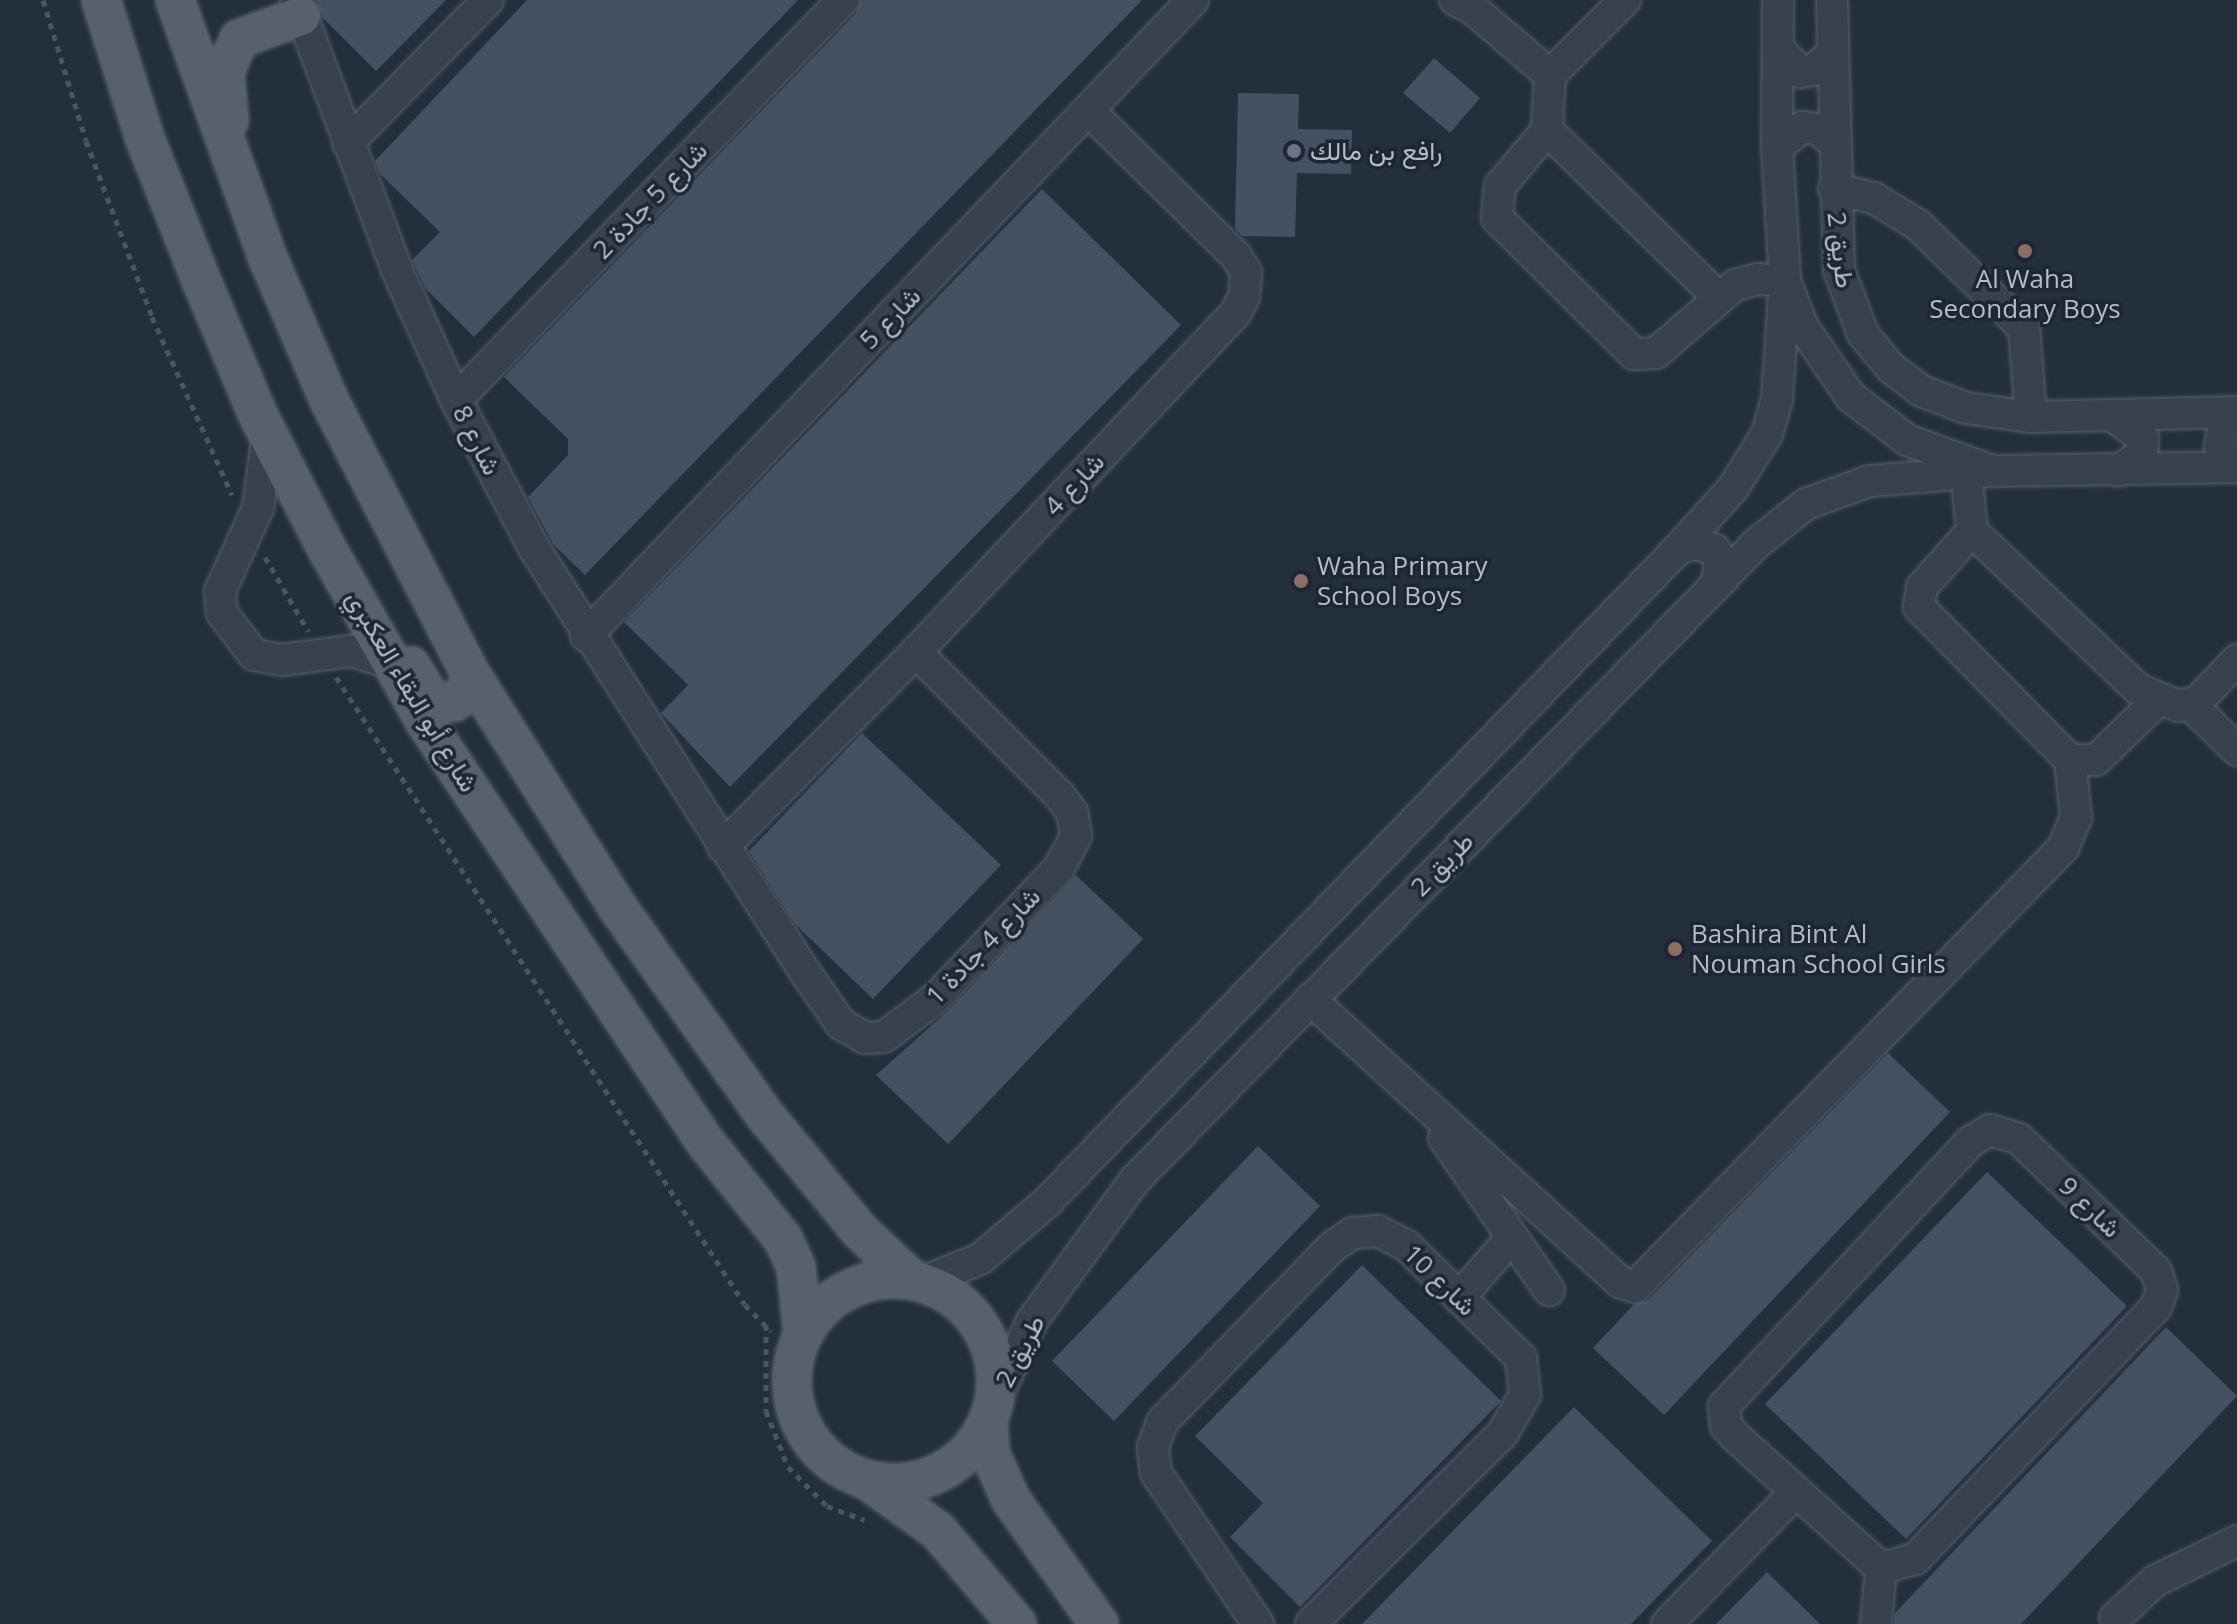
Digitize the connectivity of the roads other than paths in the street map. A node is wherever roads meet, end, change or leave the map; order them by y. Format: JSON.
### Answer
{"nodes":[{"id":1,"x":101,"y":0,"type":"edge"},
{"id":2,"x":175,"y":0,"type":"edge"},
{"id":3,"x":488,"y":0,"type":"edge"},
{"id":4,"x":843,"y":0,"type":"edge"},
{"id":5,"x":1193,"y":0,"type":"edge"},
{"id":6,"x":1625,"y":0,"type":"edge"},
{"id":7,"x":1778,"y":0,"type":"edge"},
{"id":8,"x":1832,"y":0,"type":"edge"},
{"id":9,"x":1470,"y":3,"type":"edge"},
{"id":10,"x":298,"y":8,"type":"edge"},
{"id":11,"x":1778,"y":48,"type":"junction"},
{"id":12,"x":1833,"y":53,"type":"junction"},
{"id":13,"x":1550,"y":75,"type":"junction"},
{"id":14,"x":1089,"y":111,"type":"junction"},
{"id":15,"x":1547,"y":130,"type":"junction"},
{"id":16,"x":1833,"y":142,"type":"junction"},
{"id":17,"x":348,"y":143,"type":"junction"},
{"id":18,"x":1777,"y":147,"type":"junction"},
{"id":19,"x":238,"y":179,"type":"junction"},
{"id":20,"x":1834,"y":189,"type":"junction"},
{"id":21,"x":1785,"y":281,"type":"junction"},
{"id":22,"x":1718,"y":297,"type":"junction"},
{"id":23,"x":456,"y":400,"type":"junction"},
{"id":24,"x":2237,"y":413,"type":"edge"},
{"id":25,"x":2031,"y":417,"type":"junction"},
{"id":26,"x":2117,"y":419,"type":"junction"},
{"id":27,"x":268,"y":434,"type":"junction"},
{"id":28,"x":2237,"y":467,"type":"edge"},
{"id":29,"x":1980,"y":471,"type":"junction"},
{"id":30,"x":2119,"y":471,"type":"junction"},
{"id":31,"x":1972,"y":531,"type":"junction"},
{"id":32,"x":1679,"y":548,"type":"junction"},
{"id":33,"x":327,"y":549,"type":"junction"},
{"id":34,"x":1717,"y":584,"type":"junction"},
{"id":35,"x":586,"y":636,"type":"junction"},
{"id":36,"x":916,"y":652,"type":"junction"},
{"id":37,"x":2237,"y":660,"type":"edge"},
{"id":38,"x":391,"y":663,"type":"junction"},
{"id":39,"x":470,"y":673,"type":"junction"},
{"id":40,"x":2157,"y":701,"type":"junction"},
{"id":41,"x":2190,"y":704,"type":"junction"},
{"id":42,"x":2237,"y":750,"type":"edge"},
{"id":43,"x":2070,"y":760,"type":"junction"},
{"id":44,"x":723,"y":847,"type":"junction"},
{"id":45,"x":1322,"y":913,"type":"junction"},
{"id":46,"x":1359,"y":949,"type":"junction"},
{"id":47,"x":1310,"y":999,"type":"junction"},
{"id":48,"x":1413,"y":1094,"type":"junction"},
{"id":49,"x":1512,"y":1237,"type":"junction"},
{"id":50,"x":918,"y":1281,"type":"junction"},
{"id":51,"x":1549,"y":1290,"type":"dead end"},
{"id":52,"x":1459,"y":1298,"type":"junction"},
{"id":53,"x":787,"y":1324,"type":"junction"},
{"id":54,"x":991,"y":1412,"type":"junction"},
{"id":55,"x":867,"y":1480,"type":"junction"},
{"id":56,"x":1795,"y":1493,"type":"junction"},
{"id":57,"x":2237,"y":1541,"type":"edge"},
{"id":58,"x":1881,"y":1568,"type":"junction"},
{"id":59,"x":2115,"y":1618,"type":"dead end"},
{"id":60,"x":1017,"y":1624,"type":"edge"},
{"id":61,"x":1099,"y":1624,"type":"edge"},
{"id":62,"x":1258,"y":1624,"type":"edge"},
{"id":63,"x":1311,"y":1624,"type":"edge"},
{"id":64,"x":1667,"y":1624,"type":"edge"},
{"id":65,"x":1876,"y":1624,"type":"edge"}],
"edges":[{"from":1,"to":27,"type":"main road","name":"شارع أبو البقاء العكبري"},
{"from":2,"to":19,"type":"main road"},
{"from":3,"to":17,"type":"street"},
{"from":4,"to":23,"type":"street","name":"شارع 5 جادة 2"},
{"from":5,"to":14,"type":"street","name":"شارع 5"},
{"from":6,"to":13,"type":"street"},
{"from":7,"to":11,"type":"street","name":"طريق 2"},
{"from":8,"to":12,"type":"street","name":"طريق 2"},
{"from":9,"to":13,"type":"street"},
{"from":10,"to":17,"type":"street","name":"شارع 8"},
{"from":10,"to":19,"type":"main road"},
{"from":11,"to":12,"type":"street"},
{"from":11,"to":18,"type":"street","name":"طريق 2"},
{"from":12,"to":16,"type":"street","name":"طريق 2"},
{"from":13,"to":15,"type":"street"},
{"from":14,"to":35,"type":"street","name":"شارع 5"},
{"from":14,"to":36,"type":"street","name":"شارع 4"},
{"from":15,"to":22,"type":"street"},
{"from":15,"to":22,"type":"street"},
{"from":16,"to":18,"type":"street"},
{"from":16,"to":20,"type":"street","name":"طريق 2"},
{"from":17,"to":23,"type":"street","name":"شارع 8"},
{"from":18,"to":21,"type":"street","name":"طريق 2"},
{"from":19,"to":39,"type":"main road"},
{"from":20,"to":25,"type":"street"},
{"from":20,"to":25,"type":"street","name":"طريق 2"},
{"from":21,"to":22,"type":"street"},
{"from":21,"to":29,"type":"street","name":"طريق 2"},
{"from":21,"to":32,"type":"street","name":"طريق 2"},
{"from":23,"to":35,"type":"street","name":"شارع 8"},
{"from":24,"to":26,"type":"street","name":"طريق 2"},
{"from":24,"to":28,"type":"street"},
{"from":25,"to":26,"type":"street","name":"طريق 2"},
{"from":26,"to":30,"type":"street"},
{"from":27,"to":33,"type":"main road","name":"شارع أبو البقاء العكبري"},
{"from":27,"to":38,"type":"street"},
{"from":28,"to":30,"type":"street","name":"طريق 2"},
{"from":29,"to":30,"type":"street","name":"طريق 2"},
{"from":29,"to":31,"type":"street"},
{"from":29,"to":34,"type":"street","name":"طريق 2"},
{"from":31,"to":40,"type":"street"},
{"from":31,"to":43,"type":"street"},
{"from":32,"to":34,"type":"street"},
{"from":32,"to":45,"type":"street","name":"طريق 2"},
{"from":33,"to":38,"type":"main road","name":"شارع أبو البقاء العكبري"},
{"from":33,"to":39,"type":"main road"},
{"from":34,"to":46,"type":"street","name":"طريق 2"},
{"from":35,"to":44,"type":"street","name":"شارع 8"},
{"from":36,"to":44,"type":"street","name":"شارع 4"},
{"from":36,"to":44,"type":"street","name":"شارع 4 جادة 1"},
{"from":37,"to":41,"type":"street"},
{"from":38,"to":53,"type":"main road","name":"شارع أبو البقاء العكبري"},
{"from":39,"to":50,"type":"main road"},
{"from":40,"to":41,"type":"street"},
{"from":40,"to":43,"type":"street"},
{"from":41,"to":42,"type":"street"},
{"from":43,"to":48,"type":"street"},
{"from":45,"to":46,"type":"street"},
{"from":45,"to":50,"type":"street","name":"طريق 2"},
{"from":46,"to":47,"type":"street","name":"طريق 2"},
{"from":47,"to":48,"type":"street"},
{"from":47,"to":54,"type":"street","name":"طريق 2"},
{"from":48,"to":49,"type":"street"},
{"from":49,"to":51,"type":"street"},
{"from":49,"to":52,"type":"street"},
{"from":50,"to":53,"type":"main road"},
{"from":50,"to":54,"type":"main road"},
{"from":52,"to":62,"type":"street","name":"شارع 10"},
{"from":52,"to":63,"type":"street","name":"شارع 10"},
{"from":53,"to":55,"type":"main road"},
{"from":54,"to":55,"type":"main road"},
{"from":54,"to":61,"type":"main road"},
{"from":55,"to":60,"type":"main road"},
{"from":56,"to":58,"type":"street","name":"شارع 9"},
{"from":56,"to":58,"type":"street","name":"شارع 9"},
{"from":56,"to":64,"type":"street"},
{"from":57,"to":59,"type":"street"},
{"from":58,"to":65,"type":"street"}]}
